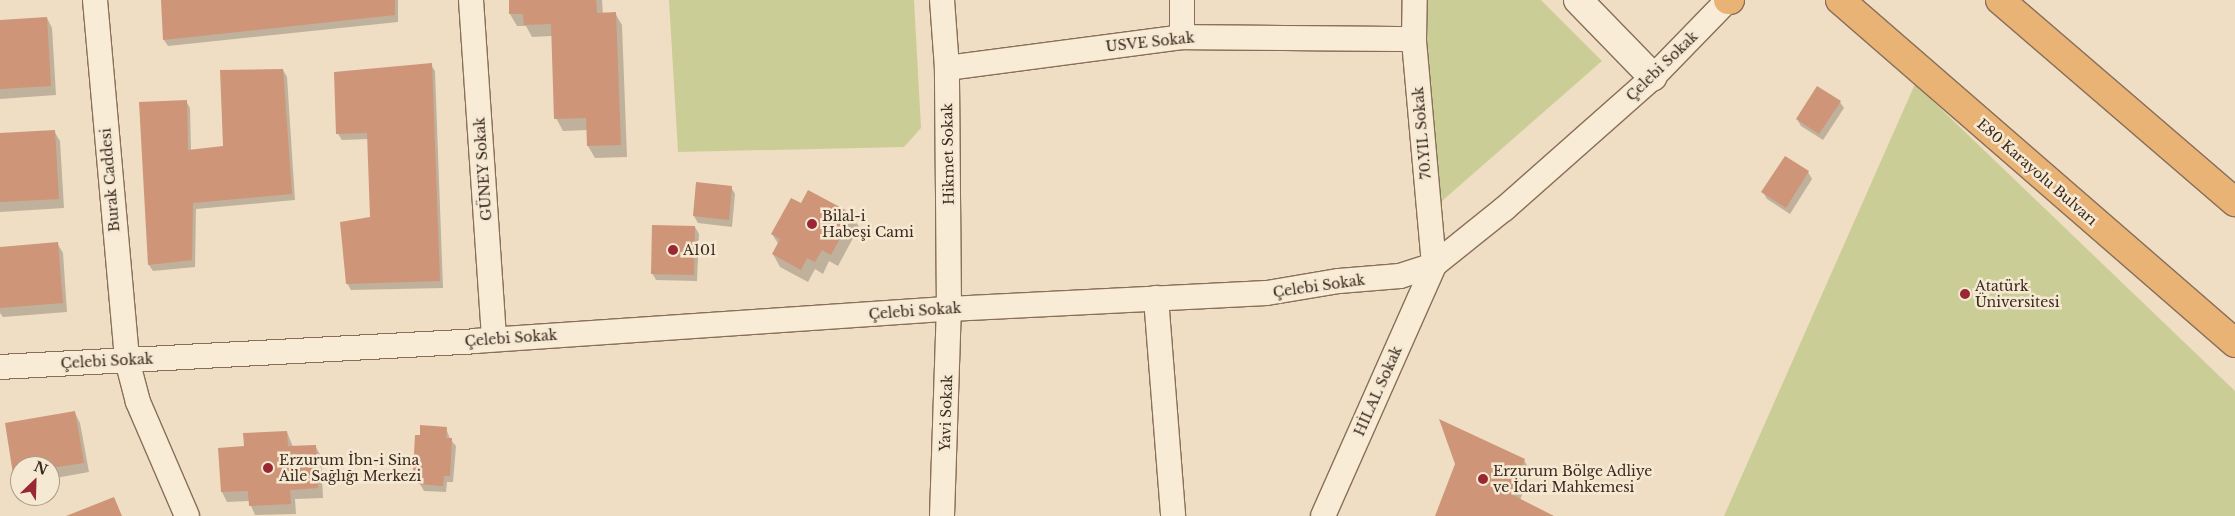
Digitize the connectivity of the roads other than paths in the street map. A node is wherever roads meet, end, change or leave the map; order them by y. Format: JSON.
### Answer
{"nodes":[{"id":1,"x":95,"y":0,"type":"edge"},
{"id":2,"x":471,"y":0,"type":"edge"},
{"id":3,"x":942,"y":0,"type":"edge"},
{"id":4,"x":1182,"y":0,"type":"edge"},
{"id":5,"x":1415,"y":0,"type":"edge"},
{"id":6,"x":1578,"y":0,"type":"edge"},
{"id":7,"x":1728,"y":0,"type":"edge"},
{"id":8,"x":1840,"y":0,"type":"edge"},
{"id":9,"x":2000,"y":0,"type":"edge"},
{"id":10,"x":1182,"y":36,"type":"junction"},
{"id":11,"x":1414,"y":39,"type":"junction"},
{"id":12,"x":947,"y":68,"type":"junction"},
{"id":13,"x":1653,"y":77,"type":"junction"},
{"id":14,"x":2235,"y":202,"type":"edge"},
{"id":15,"x":1434,"y":266,"type":"junction"},
{"id":16,"x":1156,"y":298,"type":"junction"},
{"id":17,"x":949,"y":309,"type":"junction"},
{"id":18,"x":494,"y":339,"type":"junction"},
{"id":19,"x":2235,"y":343,"type":"edge"},
{"id":20,"x":127,"y":360,"type":"junction"},
{"id":21,"x":0,"y":366,"type":"edge"},
{"id":22,"x":187,"y":516,"type":"edge"},
{"id":23,"x":942,"y":516,"type":"edge"},
{"id":24,"x":1173,"y":516,"type":"edge"},
{"id":25,"x":1323,"y":516,"type":"edge"}],
"edges":[{"from":1,"to":20,"type":"street","name":"Burak Caddesi"},
{"from":2,"to":18,"type":"street","name":"GÜNEY Sokak"},
{"from":3,"to":12,"type":"street","name":"Hikmet Sokak"},
{"from":4,"to":10,"type":"street"},
{"from":5,"to":11,"type":"street","name":"70.YIL Sokak"},
{"from":6,"to":13,"type":"street"},
{"from":7,"to":13,"type":"street","name":"Çelebi Sokak"},
{"from":8,"to":19,"type":"highway","name":"E80 Karayolu Bulvarı"},
{"from":9,"to":14,"type":"highway"},
{"from":10,"to":11,"type":"street","name":"USVE Sokak"},
{"from":10,"to":12,"type":"street","name":"USVE Sokak"},
{"from":11,"to":15,"type":"street","name":"70.YIL Sokak"},
{"from":12,"to":17,"type":"street","name":"Hikmet Sokak"},
{"from":13,"to":15,"type":"street","name":"Çelebi Sokak"},
{"from":15,"to":16,"type":"street","name":"Çelebi Sokak"},
{"from":15,"to":25,"type":"street","name":"HİLAL Sokak"},
{"from":16,"to":17,"type":"street","name":"Çelebi Sokak"},
{"from":16,"to":24,"type":"street"},
{"from":17,"to":18,"type":"street","name":"Çelebi Sokak"},
{"from":17,"to":23,"type":"street","name":"Yavi Sokak"},
{"from":18,"to":20,"type":"street","name":"Çelebi Sokak"},
{"from":20,"to":21,"type":"street","name":"Çelebi Sokak"},
{"from":20,"to":22,"type":"street","name":"Burak Caddesi"}]}
